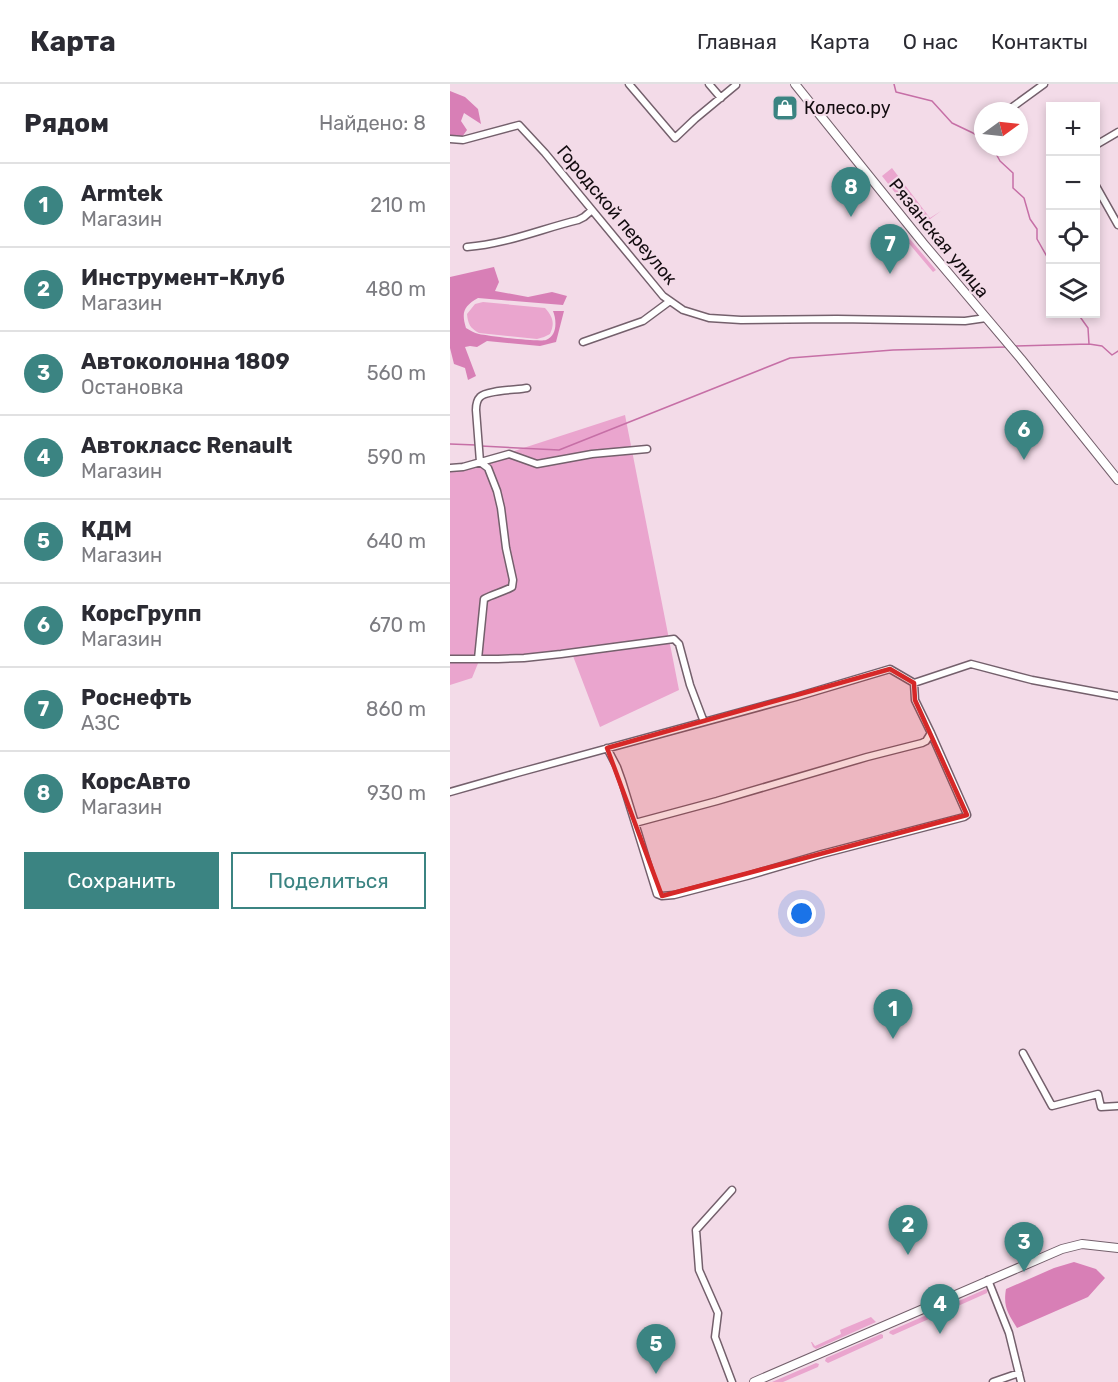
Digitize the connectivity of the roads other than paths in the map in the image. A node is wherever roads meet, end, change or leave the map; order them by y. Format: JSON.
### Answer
{"nodes":[{"id":1,"x":629,"y":84,"type":"edge"},
{"id":2,"x":709,"y":84,"type":"edge"},
{"id":3,"x":795,"y":84,"type":"edge"},
{"id":4,"x":1044,"y":84,"type":"edge"},
{"id":5,"x":736,"y":85,"type":"edge"},
{"id":6,"x":721,"y":98,"type":"junction"},
{"id":7,"x":1019,"y":102,"type":"edge"},
{"id":8,"x":1118,"y":132,"type":"edge"},
{"id":9,"x":450,"y":139,"type":"edge"},
{"id":10,"x":1100,"y":142,"type":"edge"},
{"id":11,"x":1100,"y":194,"type":"edge"},
{"id":12,"x":592,"y":210,"type":"junction"},
{"id":13,"x":1118,"y":225,"type":"edge"},
{"id":14,"x":467,"y":247,"type":"dead end"},
{"id":15,"x":670,"y":301,"type":"junction"},
{"id":16,"x":986,"y":318,"type":"junction"},
{"id":17,"x":583,"y":342,"type":"dead end"},
{"id":18,"x":527,"y":388,"type":"dead end"},
{"id":19,"x":647,"y":448,"type":"dead end"},
{"id":20,"x":480,"y":462,"type":"junction"},
{"id":21,"x":450,"y":468,"type":"edge"},
{"id":22,"x":1118,"y":480,"type":"edge"},
{"id":23,"x":450,"y":659,"type":"edge"},
{"id":24,"x":478,"y":659,"type":"junction"},
{"id":25,"x":914,"y":683,"type":"junction"},
{"id":26,"x":1118,"y":696,"type":"edge"},
{"id":27,"x":704,"y":722,"type":"junction"},
{"id":28,"x":931,"y":733,"type":"junction"},
{"id":29,"x":607,"y":748,"type":"junction"},
{"id":30,"x":450,"y":792,"type":"edge"},
{"id":31,"x":635,"y":823,"type":"junction"},
{"id":32,"x":1023,"y":1053,"type":"dead end"},
{"id":33,"x":1118,"y":1106,"type":"edge"},
{"id":34,"x":732,"y":1191,"type":"dead end"},
{"id":35,"x":1118,"y":1248,"type":"edge"},
{"id":36,"x":988,"y":1280,"type":"junction"},
{"id":37,"x":1019,"y":1373,"type":"junction"},
{"id":38,"x":732,"y":1382,"type":"edge"},
{"id":39,"x":754,"y":1382,"type":"edge"},
{"id":40,"x":993,"y":1382,"type":"edge"},
{"id":41,"x":1021,"y":1382,"type":"edge"}],
"edges":[{"from":1,"to":6,"type":"street"},
{"from":2,"to":6,"type":"street"},
{"from":3,"to":16,"type":"main road","name":"Рязанская улица"},
{"from":4,"to":7,"type":"street"},
{"from":5,"to":6,"type":"street"},
{"from":8,"to":10,"type":"street"},
{"from":9,"to":12,"type":"street","name":"Городской переулок"},
{"from":11,"to":13,"type":"street"},
{"from":12,"to":14,"type":"street"},
{"from":12,"to":15,"type":"street","name":"Городской переулок"},
{"from":15,"to":16,"type":"street","name":"Городской переулок"},
{"from":15,"to":17,"type":"street"},
{"from":16,"to":22,"type":"main road","name":"Рязанская улица"},
{"from":18,"to":20,"type":"street"},
{"from":19,"to":20,"type":"street"},
{"from":20,"to":21,"type":"street"},
{"from":20,"to":24,"type":"street"},
{"from":23,"to":24,"type":"street"},
{"from":24,"to":27,"type":"street"},
{"from":25,"to":26,"type":"street"},
{"from":25,"to":27,"type":"street"},
{"from":25,"to":28,"type":"street"},
{"from":27,"to":29,"type":"street"},
{"from":28,"to":31,"type":"street"},
{"from":28,"to":31,"type":"street"},
{"from":29,"to":30,"type":"street"},
{"from":29,"to":31,"type":"street"},
{"from":32,"to":33,"type":"street"},
{"from":34,"to":38,"type":"street"},
{"from":35,"to":36,"type":"main road"},
{"from":36,"to":37,"type":"street"},
{"from":36,"to":39,"type":"main road"},
{"from":37,"to":40,"type":"street"},
{"from":37,"to":41,"type":"street"}]}
